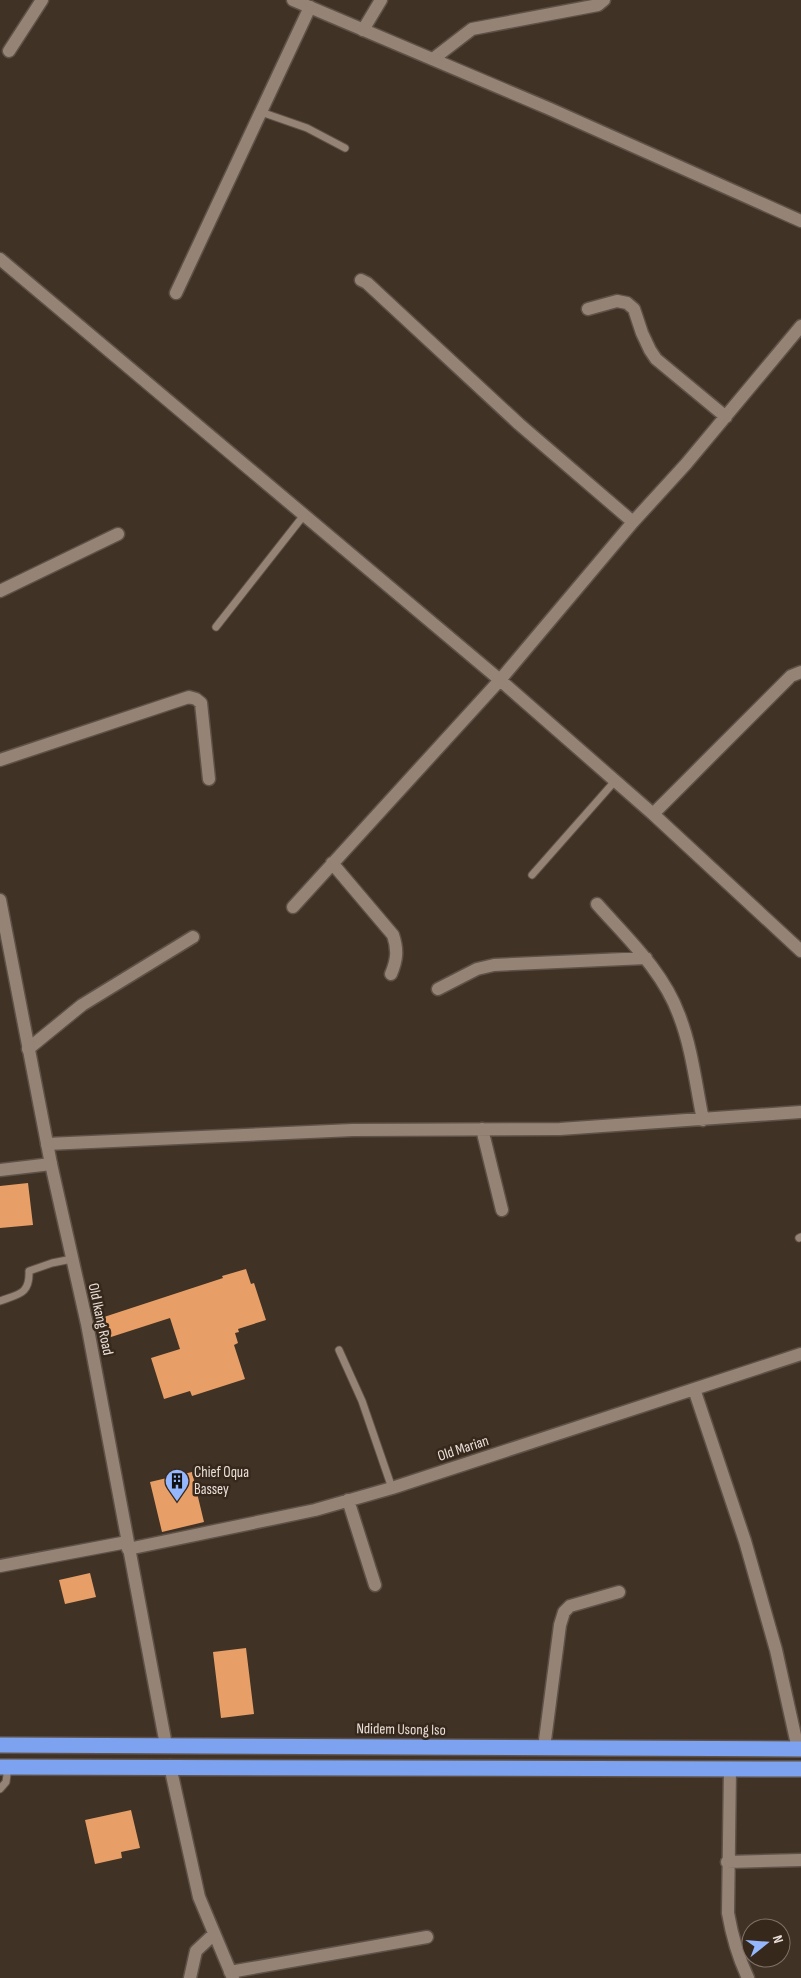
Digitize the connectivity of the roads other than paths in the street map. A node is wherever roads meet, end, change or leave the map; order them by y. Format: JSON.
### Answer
{"nodes":[{"id":1,"x":42,"y":0,"type":"edge"},
{"id":2,"x":293,"y":0,"type":"edge"},
{"id":3,"x":381,"y":0,"type":"edge"},
{"id":4,"x":604,"y":0,"type":"edge"},
{"id":5,"x":310,"y":7,"type":"junction"},
{"id":6,"x":363,"y":30,"type":"junction"},
{"id":7,"x":9,"y":50,"type":"dead end"},
{"id":8,"x":433,"y":60,"type":"junction"},
{"id":9,"x":261,"y":112,"type":"junction"},
{"id":10,"x":345,"y":148,"type":"dead end"},
{"id":11,"x":801,"y":221,"type":"edge"},
{"id":12,"x":0,"y":259,"type":"edge"},
{"id":13,"x":361,"y":280,"type":"dead end"},
{"id":14,"x":176,"y":294,"type":"dead end"},
{"id":15,"x":588,"y":309,"type":"dead end"},
{"id":16,"x":801,"y":326,"type":"edge"},
{"id":17,"x":726,"y":417,"type":"junction"},
{"id":18,"x":304,"y":515,"type":"junction"},
{"id":19,"x":633,"y":522,"type":"junction"},
{"id":20,"x":118,"y":534,"type":"dead end"},
{"id":21,"x":0,"y":592,"type":"edge"},
{"id":22,"x":216,"y":628,"type":"dead end"},
{"id":23,"x":801,"y":672,"type":"edge"},
{"id":24,"x":500,"y":680,"type":"junction"},
{"id":25,"x":0,"y":760,"type":"edge"},
{"id":26,"x":209,"y":779,"type":"dead end"},
{"id":27,"x":615,"y":781,"type":"junction"},
{"id":28,"x":653,"y":814,"type":"junction"},
{"id":29,"x":332,"y":863,"type":"junction"},
{"id":30,"x":532,"y":875,"type":"dead end"},
{"id":31,"x":0,"y":903,"type":"edge"},
{"id":32,"x":597,"y":904,"type":"dead end"},
{"id":33,"x":293,"y":907,"type":"dead end"},
{"id":34,"x":193,"y":938,"type":"dead end"},
{"id":35,"x":801,"y":951,"type":"edge"},
{"id":36,"x":646,"y":958,"type":"junction"},
{"id":37,"x":391,"y":974,"type":"dead end"},
{"id":38,"x":438,"y":990,"type":"dead end"},
{"id":39,"x":28,"y":1049,"type":"junction"},
{"id":40,"x":801,"y":1112,"type":"edge"},
{"id":41,"x":704,"y":1120,"type":"junction"},
{"id":42,"x":482,"y":1128,"type":"junction"},
{"id":43,"x":47,"y":1144,"type":"junction"},
{"id":44,"x":51,"y":1164,"type":"junction"},
{"id":45,"x":0,"y":1170,"type":"edge"},
{"id":46,"x":502,"y":1210,"type":"dead end"},
{"id":47,"x":72,"y":1259,"type":"junction"},
{"id":48,"x":0,"y":1301,"type":"edge"},
{"id":49,"x":339,"y":1350,"type":"dead end"},
{"id":50,"x":801,"y":1355,"type":"edge"},
{"id":51,"x":694,"y":1389,"type":"junction"},
{"id":52,"x":392,"y":1488,"type":"junction"},
{"id":53,"x":348,"y":1500,"type":"junction"},
{"id":54,"x":127,"y":1545,"type":"junction"},
{"id":55,"x":0,"y":1566,"type":"edge"},
{"id":56,"x":375,"y":1585,"type":"dead end"},
{"id":57,"x":619,"y":1592,"type":"dead end"},
{"id":58,"x":0,"y":1745,"type":"edge"},
{"id":59,"x":166,"y":1745,"type":"junction"},
{"id":60,"x":544,"y":1748,"type":"junction"},
{"id":61,"x":799,"y":1749,"type":"edge"},
{"id":62,"x":170,"y":1766,"type":"junction"},
{"id":63,"x":4,"y":1767,"type":"edge"},
{"id":64,"x":730,"y":1769,"type":"junction"},
{"id":65,"x":801,"y":1769,"type":"edge"},
{"id":66,"x":0,"y":1789,"type":"edge"},
{"id":67,"x":801,"y":1860,"type":"edge"},
{"id":68,"x":728,"y":1862,"type":"junction"},
{"id":69,"x":214,"y":1934,"type":"junction"},
{"id":70,"x":427,"y":1938,"type":"dead end"},
{"id":71,"x":232,"y":1975,"type":"edge"},
{"id":72,"x":190,"y":1978,"type":"edge"},
{"id":73,"x":748,"y":1978,"type":"edge"}],
"edges":[{"from":1,"to":7,"type":"street"},
{"from":2,"to":5,"type":"street"},
{"from":3,"to":6,"type":"street"},
{"from":4,"to":8,"type":"street"},
{"from":5,"to":6,"type":"street"},
{"from":5,"to":9,"type":"street"},
{"from":6,"to":8,"type":"street"},
{"from":8,"to":11,"type":"street"},
{"from":9,"to":10,"type":"lane"},
{"from":9,"to":14,"type":"street"},
{"from":12,"to":18,"type":"street"},
{"from":13,"to":19,"type":"street"},
{"from":15,"to":17,"type":"street"},
{"from":16,"to":17,"type":"street"},
{"from":17,"to":19,"type":"street"},
{"from":18,"to":22,"type":"lane"},
{"from":18,"to":24,"type":"street"},
{"from":19,"to":24,"type":"street"},
{"from":20,"to":21,"type":"street"},
{"from":23,"to":28,"type":"street"},
{"from":24,"to":27,"type":"street"},
{"from":24,"to":29,"type":"street"},
{"from":25,"to":26,"type":"street"},
{"from":27,"to":28,"type":"street"},
{"from":27,"to":30,"type":"lane"},
{"from":28,"to":35,"type":"street"},
{"from":29,"to":33,"type":"street"},
{"from":29,"to":37,"type":"street"},
{"from":31,"to":39,"type":"street","name":"Old Ikang Road"},
{"from":32,"to":36,"type":"street"},
{"from":34,"to":39,"type":"street"},
{"from":36,"to":38,"type":"street"},
{"from":36,"to":41,"type":"street"},
{"from":39,"to":43,"type":"street","name":"Old Ikang Road"},
{"from":40,"to":41,"type":"street"},
{"from":41,"to":42,"type":"street"},
{"from":42,"to":43,"type":"street"},
{"from":42,"to":46,"type":"street"},
{"from":43,"to":44,"type":"street","name":"Old Ikang Road"},
{"from":44,"to":45,"type":"street"},
{"from":44,"to":47,"type":"street","name":"Old Ikang Road"},
{"from":47,"to":48,"type":"lane"},
{"from":47,"to":54,"type":"street","name":"Old Ikang Road"},
{"from":49,"to":52,"type":"lane"},
{"from":50,"to":51,"type":"street","name":"Old Marian"},
{"from":51,"to":52,"type":"street","name":"Old Marian"},
{"from":51,"to":61,"type":"street"},
{"from":52,"to":53,"type":"street","name":"Old Marian"},
{"from":53,"to":54,"type":"street","name":"Old Marian"},
{"from":53,"to":56,"type":"street"},
{"from":54,"to":55,"type":"street","name":"Old Marian"},
{"from":54,"to":59,"type":"street","name":"Old Ikang Road"},
{"from":57,"to":60,"type":"street"},
{"from":58,"to":59,"type":"highway","name":"Ndidem Usong Iso"},
{"from":59,"to":60,"type":"highway","name":"Ndidem Usong Iso"},
{"from":60,"to":61,"type":"highway","name":"Ndidem Usong Iso"},
{"from":62,"to":63,"type":"highway"},
{"from":62,"to":64,"type":"highway"},
{"from":62,"to":69,"type":"street"},
{"from":63,"to":66,"type":"lane"},
{"from":64,"to":65,"type":"highway"},
{"from":64,"to":68,"type":"street"},
{"from":67,"to":68,"type":"street"},
{"from":68,"to":73,"type":"street"},
{"from":69,"to":71,"type":"street"},
{"from":69,"to":72,"type":"street"},
{"from":70,"to":71,"type":"street"}]}
